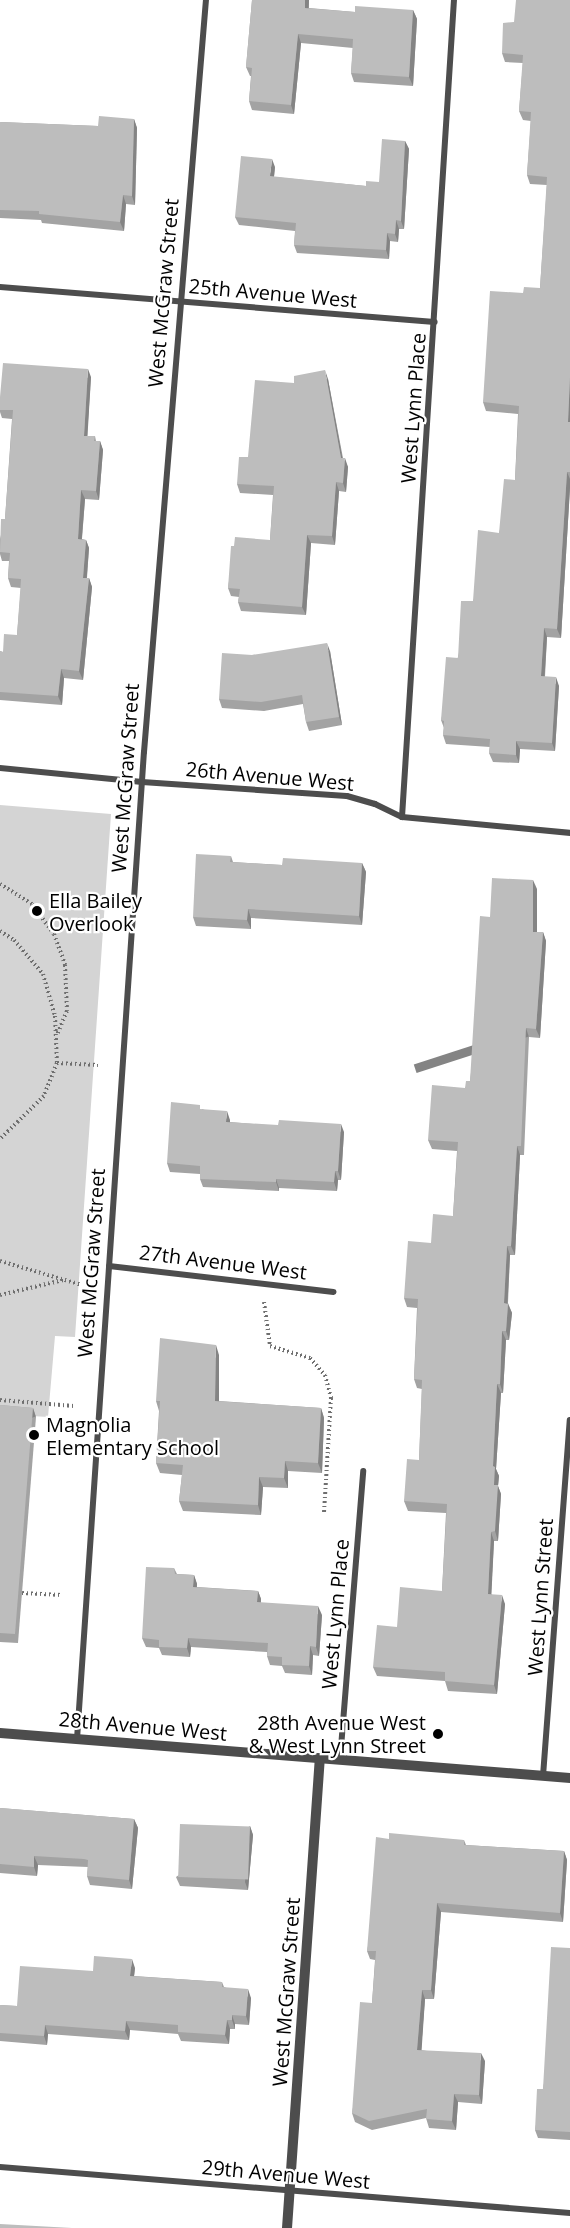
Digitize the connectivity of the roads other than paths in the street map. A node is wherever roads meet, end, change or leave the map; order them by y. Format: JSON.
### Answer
{"nodes":[{"id":1,"x":206,"y":0,"type":"edge"},
{"id":2,"x":454,"y":0,"type":"edge"},
{"id":3,"x":0,"y":287,"type":"edge"},
{"id":4,"x":180,"y":302,"type":"junction"},
{"id":5,"x":435,"y":322,"type":"junction"},
{"id":6,"x":0,"y":768,"type":"edge"},
{"id":7,"x":142,"y":782,"type":"junction"},
{"id":8,"x":402,"y":817,"type":"junction"},
{"id":9,"x":570,"y":833,"type":"edge"},
{"id":10,"x":109,"y":1266,"type":"junction"},
{"id":11,"x":334,"y":1292,"type":"dead end"},
{"id":12,"x":570,"y":1420,"type":"edge"},
{"id":13,"x":363,"y":1471,"type":"dead end"},
{"id":14,"x":0,"y":1732,"type":"edge"},
{"id":15,"x":77,"y":1739,"type":"junction"},
{"id":16,"x":320,"y":1758,"type":"junction"},
{"id":17,"x":340,"y":1760,"type":"junction"},
{"id":18,"x":543,"y":1776,"type":"junction"},
{"id":19,"x":570,"y":1778,"type":"edge"},
{"id":20,"x":0,"y":2167,"type":"edge"},
{"id":21,"x":290,"y":2191,"type":"junction"},
{"id":22,"x":570,"y":2213,"type":"edge"},
{"id":23,"x":287,"y":2228,"type":"edge"}],
"edges":[{"from":1,"to":4,"type":"street","name":"West McGraw Street"},
{"from":2,"to":5,"type":"street","name":"West Lynn Place"},
{"from":3,"to":4,"type":"street","name":"25th Avenue West"},
{"from":4,"to":5,"type":"street","name":"25th Avenue West"},
{"from":4,"to":7,"type":"street","name":"West McGraw Street"},
{"from":5,"to":8,"type":"street","name":"West Lynn Place"},
{"from":6,"to":7,"type":"street","name":"26th Avenue West"},
{"from":7,"to":8,"type":"street","name":"26th Avenue West"},
{"from":7,"to":10,"type":"street","name":"West McGraw Street"},
{"from":8,"to":9,"type":"street","name":"26th Avenue West"},
{"from":10,"to":11,"type":"street","name":"27th Avenue West"},
{"from":10,"to":15,"type":"street","name":"West McGraw Street"},
{"from":12,"to":18,"type":"street","name":"West Lynn Street"},
{"from":13,"to":17,"type":"street","name":"West Lynn Place"},
{"from":14,"to":15,"type":"street","name":"28th Avenue West"},
{"from":15,"to":16,"type":"street","name":"28th Avenue West"},
{"from":16,"to":17,"type":"street","name":"28th Avenue West"},
{"from":16,"to":21,"type":"street","name":"West McGraw Street"},
{"from":17,"to":18,"type":"street","name":"28th Avenue West"},
{"from":18,"to":19,"type":"street","name":"28th Avenue West"},
{"from":20,"to":21,"type":"street","name":"29th Avenue West"},
{"from":21,"to":22,"type":"street","name":"29th Avenue West"},
{"from":21,"to":23,"type":"street","name":"West McGraw Street"}]}
